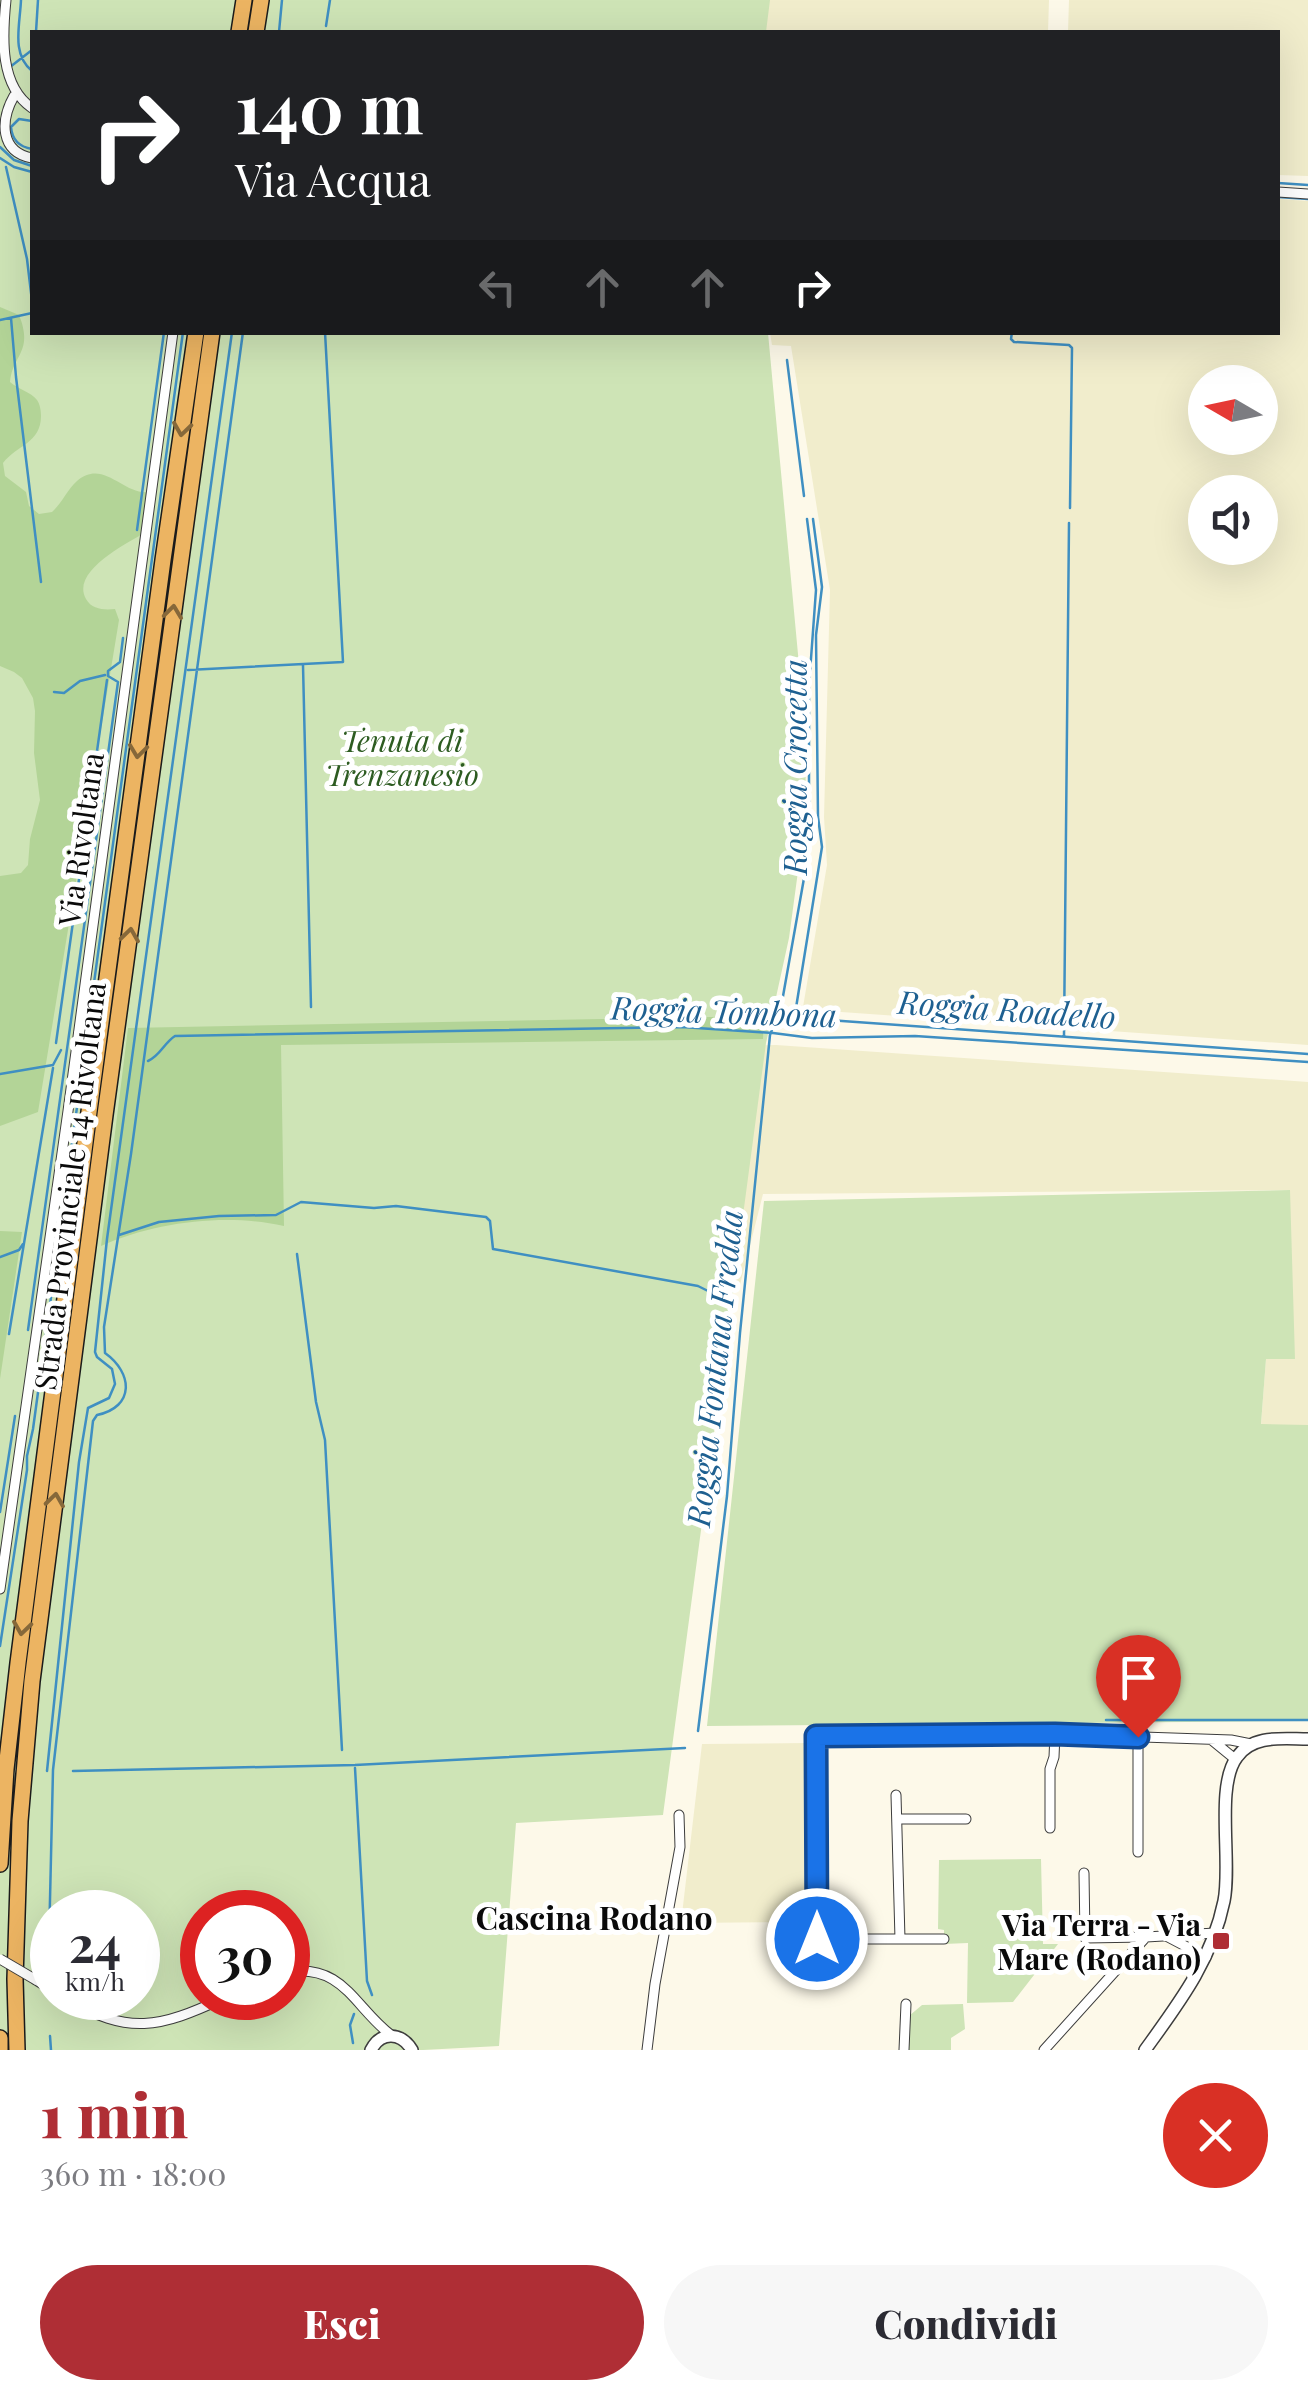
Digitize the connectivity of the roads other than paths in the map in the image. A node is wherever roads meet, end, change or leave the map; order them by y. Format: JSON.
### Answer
{"nodes":[{"id":1,"x":6,"y":0,"type":"edge"},
{"id":2,"x":244,"y":0,"type":"edge"},
{"id":3,"x":261,"y":0,"type":"edge"},
{"id":4,"x":239,"y":30,"type":"edge"},
{"id":5,"x":256,"y":30,"type":"edge"},
{"id":6,"x":14,"y":96,"type":"junction"},
{"id":7,"x":30,"y":107,"type":"edge"},
{"id":8,"x":30,"y":157,"type":"edge"},
{"id":9,"x":1280,"y":192,"type":"edge"},
{"id":10,"x":1308,"y":194,"type":"edge"},
{"id":11,"x":173,"y":335,"type":"edge"},
{"id":12,"x":196,"y":335,"type":"edge"},
{"id":13,"x":212,"y":335,"type":"edge"},
{"id":14,"x":48,"y":1550,"type":"junction"},
{"id":15,"x":0,"y":1589,"type":"edge"},
{"id":16,"x":1055,"y":1734,"type":"junction"},
{"id":17,"x":1138,"y":1737,"type":"junction"},
{"id":18,"x":1211,"y":1739,"type":"junction"},
{"id":19,"x":1308,"y":1739,"type":"edge"},
{"id":20,"x":1251,"y":1744,"type":"junction"},
{"id":21,"x":1234,"y":1759,"type":"junction"},
{"id":22,"x":896,"y":1795,"type":"dead end"},
{"id":23,"x":679,"y":1815,"type":"dead end"},
{"id":24,"x":897,"y":1819,"type":"junction"},
{"id":25,"x":966,"y":1819,"type":"dead end"},
{"id":26,"x":1050,"y":1828,"type":"dead end"},
{"id":27,"x":1138,"y":1852,"type":"dead end"},
{"id":28,"x":0,"y":1864,"type":"edge"},
{"id":29,"x":1084,"y":1873,"type":"dead end"},
{"id":30,"x":1215,"y":1933,"type":"junction"},
{"id":31,"x":1166,"y":1936,"type":"junction"},
{"id":32,"x":1146,"y":1938,"type":"junction"},
{"id":33,"x":900,"y":1939,"type":"junction"},
{"id":34,"x":944,"y":1939,"type":"dead end"},
{"id":35,"x":1206,"y":1956,"type":"junction"},
{"id":36,"x":0,"y":1959,"type":"edge"},
{"id":37,"x":310,"y":1972,"type":"edge"},
{"id":38,"x":30,"y":1976,"type":"edge"},
{"id":39,"x":906,"y":2004,"type":"dead end"},
{"id":40,"x":180,"y":2017,"type":"edge"},
{"id":41,"x":122,"y":2020,"type":"edge"},
{"id":42,"x":374,"y":2022,"type":"junction"},
{"id":43,"x":391,"y":2035,"type":"junction"},
{"id":44,"x":0,"y":2038,"type":"edge"},
{"id":45,"x":648,"y":2046,"type":"edge"},
{"id":46,"x":371,"y":2048,"type":"edge"},
{"id":47,"x":0,"y":2050,"type":"edge"},
{"id":48,"x":17,"y":2050,"type":"edge"},
{"id":49,"x":27,"y":2050,"type":"edge"},
{"id":50,"x":412,"y":2050,"type":"edge"},
{"id":51,"x":640,"y":2050,"type":"edge"},
{"id":52,"x":904,"y":2050,"type":"edge"},
{"id":53,"x":1044,"y":2050,"type":"edge"},
{"id":54,"x":1145,"y":2050,"type":"edge"}],
"edges":[{"from":1,"to":6,"type":"street"},
{"from":2,"to":4,"type":"highway"},
{"from":3,"to":5,"type":"highway"},
{"from":6,"to":7,"type":"street"},
{"from":6,"to":8,"type":"street"},
{"from":9,"to":10,"type":"street"},
{"from":11,"to":15,"type":"street","name":"Via Rivoltana"},
{"from":12,"to":28,"type":"highway","name":"Strada Provinciale 14 Rivoltana","one_way":true},
{"from":14,"to":13,"type":"highway","name":"Strada Provinciale 14 Rivoltana","one_way":true},
{"from":14,"to":48,"type":"highway","name":"Strada Provinciale 14 Rivoltana"},
{"from":14,"to":49,"type":"highway"},
{"from":16,"to":17,"type":"street"},
{"from":16,"to":26,"type":"street"},
{"from":16,"to":33,"type":"street"},
{"from":17,"to":18,"type":"street"},
{"from":17,"to":27,"type":"street"},
{"from":18,"to":20,"type":"street"},
{"from":18,"to":21,"type":"street"},
{"from":19,"to":20,"type":"street"},
{"from":20,"to":21,"type":"street"},
{"from":21,"to":30,"type":"street"},
{"from":22,"to":24,"type":"street"},
{"from":23,"to":45,"type":"street"},
{"from":24,"to":25,"type":"street"},
{"from":24,"to":33,"type":"street"},
{"from":29,"to":32,"type":"street"},
{"from":30,"to":31,"type":"street"},
{"from":30,"to":35,"type":"street"},
{"from":31,"to":32,"type":"street"},
{"from":31,"to":35,"type":"street"},
{"from":32,"to":53,"type":"street"},
{"from":33,"to":34,"type":"street"},
{"from":35,"to":54,"type":"street"},
{"from":36,"to":38,"type":"street","bridge":true},
{"from":37,"to":42,"type":"street"},
{"from":39,"to":52,"type":"street"},
{"from":40,"to":41,"type":"street"},
{"from":42,"to":43,"type":"street"},
{"from":42,"to":46,"type":"street"},
{"from":43,"to":46,"type":"street"},
{"from":43,"to":50,"type":"street"},
{"from":44,"to":47,"type":"highway"},
{"from":45,"to":51,"type":"street"}]}
